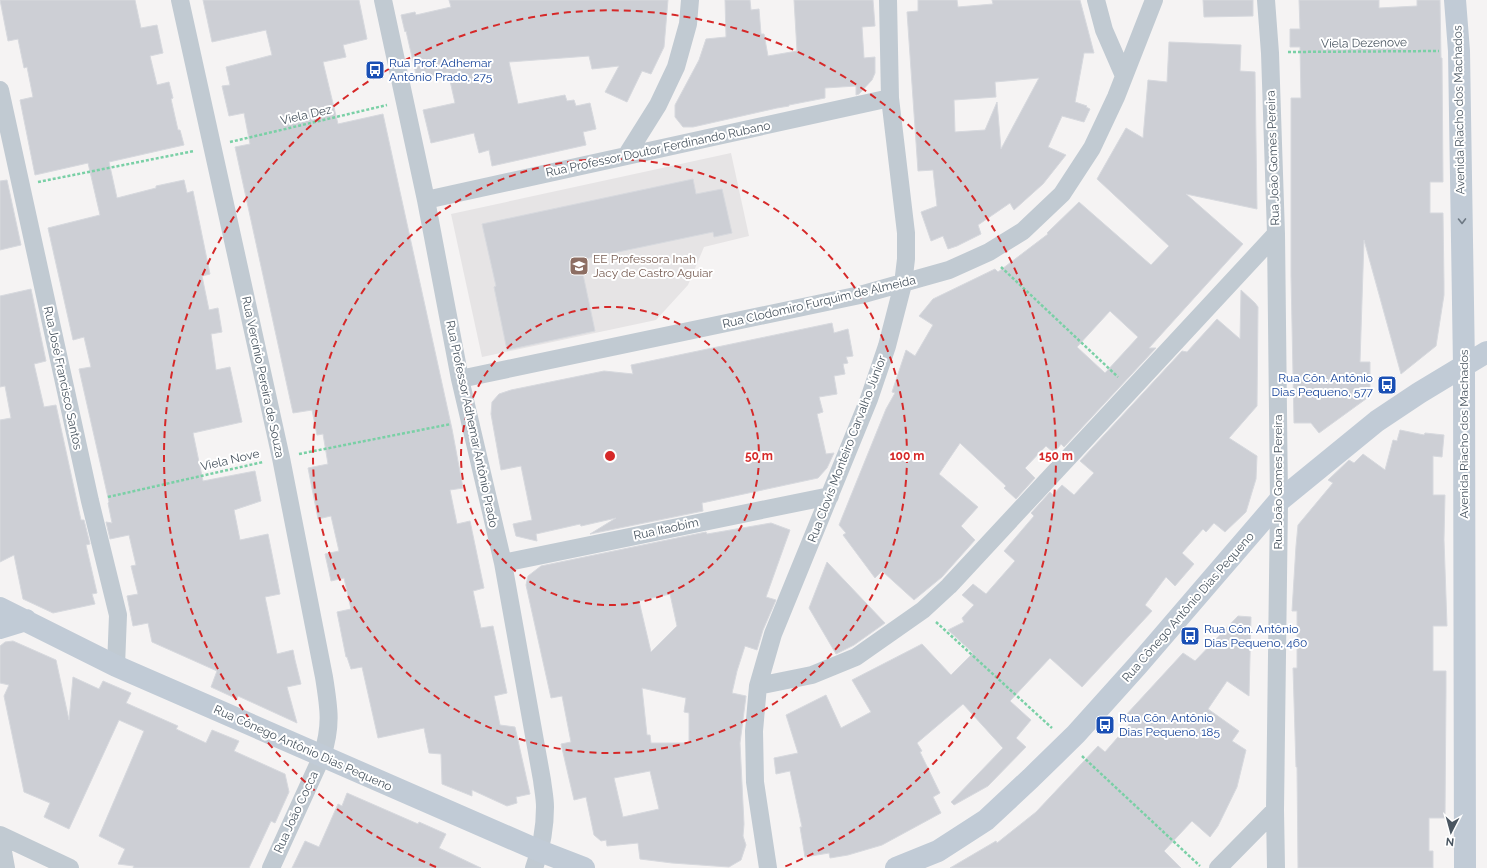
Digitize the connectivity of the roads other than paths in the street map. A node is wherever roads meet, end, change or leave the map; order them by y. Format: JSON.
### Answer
{"nodes":[{"id":1,"x":180,"y":0,"type":"edge"},
{"id":2,"x":383,"y":0,"type":"edge"},
{"id":3,"x":690,"y":0,"type":"edge"},
{"id":4,"x":888,"y":0,"type":"edge"},
{"id":5,"x":1096,"y":0,"type":"edge"},
{"id":6,"x":1154,"y":0,"type":"edge"},
{"id":7,"x":1266,"y":0,"type":"edge"},
{"id":8,"x":1455,"y":0,"type":"edge"},
{"id":9,"x":1124,"y":76,"type":"junction"},
{"id":10,"x":0,"y":90,"type":"edge"},
{"id":11,"x":890,"y":98,"type":"junction"},
{"id":12,"x":626,"y":156,"type":"junction"},
{"id":13,"x":426,"y":200,"type":"junction"},
{"id":14,"x":1276,"y":234,"type":"junction"},
{"id":15,"x":903,"y":284,"type":"junction"},
{"id":16,"x":1487,"y":352,"type":"edge"},
{"id":17,"x":1464,"y":366,"type":"junction"},
{"id":18,"x":460,"y":379,"type":"junction"},
{"id":19,"x":830,"y":496,"type":"junction"},
{"id":20,"x":1279,"y":501,"type":"junction"},
{"id":21,"x":503,"y":563,"type":"junction"},
{"id":22,"x":0,"y":608,"type":"edge"},
{"id":23,"x":26,"y":620,"type":"junction"},
{"id":24,"x":0,"y":628,"type":"edge"},
{"id":25,"x":116,"y":666,"type":"junction"},
{"id":26,"x":758,"y":686,"type":"junction"},
{"id":27,"x":322,"y":756,"type":"junction"},
{"id":28,"x":1275,"y":810,"type":"junction"},
{"id":29,"x":0,"y":835,"type":"edge"},
{"id":30,"x":537,"y":859,"type":"edge"},
{"id":31,"x":6,"y":868,"type":"edge"},
{"id":32,"x":70,"y":868,"type":"edge"},
{"id":33,"x":271,"y":868,"type":"edge"},
{"id":34,"x":584,"y":868,"type":"edge"},
{"id":35,"x":768,"y":868,"type":"edge"},
{"id":36,"x":896,"y":868,"type":"edge"},
{"id":37,"x":1218,"y":868,"type":"edge"},
{"id":38,"x":1276,"y":868,"type":"edge"},
{"id":39,"x":1465,"y":868,"type":"edge"}],
"edges":[{"from":1,"to":27,"type":"street","name":"Rua Vercínio Pereira de Souza"},
{"from":2,"to":13,"type":"street","name":"Rua Professor Adhemar Antônio Prado"},
{"from":3,"to":12,"type":"street"},
{"from":4,"to":11,"type":"street","name":"Rua Clovis Monteiro Carvalho Júnior"},
{"from":5,"to":9,"type":"street"},
{"from":6,"to":9,"type":"street","name":"Rua Clodomiro Furquim de Almeida"},
{"from":7,"to":14,"type":"street","name":"Rua João Gomes Pereira"},
{"from":8,"to":17,"type":"street","name":"Avenida Riacho dos Machados","one_way":true},
{"from":9,"to":15,"type":"street","name":"Rua Clodomiro Furquim de Almeida"},
{"from":10,"to":25,"type":"street","name":"Rua José Francisco Santos"},
{"from":11,"to":12,"type":"street","name":"Rua Professor Doutor Ferdinando Rubano"},
{"from":11,"to":15,"type":"street","name":"Rua Clovis Monteiro Carvalho Júnior"},
{"from":12,"to":13,"type":"street","name":"Rua Professor Doutor Ferdinando Rubano"},
{"from":13,"to":18,"type":"street","name":"Rua Professor Adhemar Antônio Prado"},
{"from":14,"to":20,"type":"street","name":"Rua João Gomes Pereira"},
{"from":14,"to":26,"type":"street"},
{"from":15,"to":18,"type":"street","name":"Rua Clodomiro Furquim de Almeida"},
{"from":15,"to":19,"type":"street","name":"Rua Clovis Monteiro Carvalho Júnior"},
{"from":16,"to":17,"type":"street","name":"Rua Cônego Antônio Dias Pequeno"},
{"from":17,"to":20,"type":"street","name":"Rua Cônego Antônio Dias Pequeno"},
{"from":17,"to":39,"type":"street","name":"Avenida Riacho dos Machados"},
{"from":18,"to":21,"type":"street","name":"Rua Professor Adhemar Antônio Prado"},
{"from":19,"to":21,"type":"street","name":"Rua Itaobim"},
{"from":19,"to":26,"type":"street","name":"Rua Clovis Monteiro Carvalho Júnior"},
{"from":20,"to":28,"type":"street","name":"Rua João Gomes Pereira"},
{"from":20,"to":36,"type":"street","name":"Rua Cônego Antônio Dias Pequeno"},
{"from":21,"to":30,"type":"street","name":"Rua Professor Adhemar Antônio Prado"},
{"from":22,"to":23,"type":"street","name":"Rua Cônego Antônio Dias Pequeno"},
{"from":23,"to":24,"type":"street"},
{"from":23,"to":25,"type":"street","name":"Rua Cônego Antônio Dias Pequeno"},
{"from":25,"to":27,"type":"street","name":"Rua Cônego Antônio Dias Pequeno"},
{"from":26,"to":35,"type":"street","name":"Rua Clovis Monteiro Carvalho Júnior"},
{"from":27,"to":30,"type":"street","name":"Rua Cônego Antônio Dias Pequeno"},
{"from":27,"to":33,"type":"street","name":"Rua João Cocca"},
{"from":28,"to":37,"type":"street"},
{"from":28,"to":38,"type":"street","name":"Rua João Gomes Pereira"},
{"from":29,"to":31,"type":"street"},
{"from":29,"to":32,"type":"street"},
{"from":30,"to":34,"type":"street","name":"Rua Cônego Antônio Dias Pequeno"}]}
